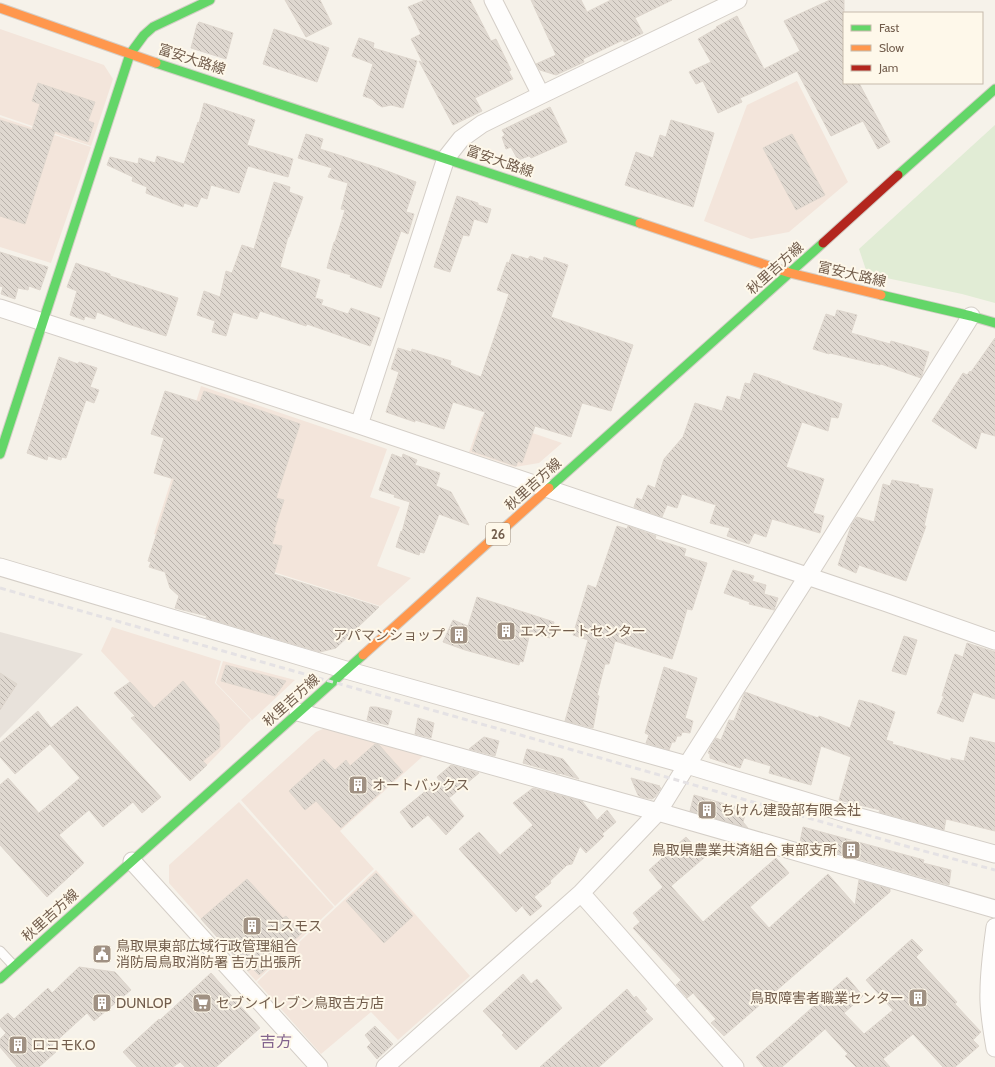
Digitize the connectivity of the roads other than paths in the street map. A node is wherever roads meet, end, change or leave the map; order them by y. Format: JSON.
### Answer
{"nodes":[{"id":1,"x":210,"y":0,"type":"edge"},
{"id":2,"x":493,"y":0,"type":"edge"},
{"id":3,"x":738,"y":0,"type":"edge"},
{"id":4,"x":0,"y":8,"type":"edge"},
{"id":5,"x":130,"y":54,"type":"junction"},
{"id":6,"x":995,"y":89,"type":"edge"},
{"id":7,"x":541,"y":95,"type":"junction"},
{"id":8,"x":446,"y":158,"type":"junction"},
{"id":9,"x":790,"y":273,"type":"junction"},
{"id":10,"x":0,"y":308,"type":"edge"},
{"id":11,"x":971,"y":316,"type":"junction"},
{"id":12,"x":43,"y":322,"type":"junction"},
{"id":13,"x":995,"y":323,"type":"edge"},
{"id":14,"x":359,"y":425,"type":"junction"},
{"id":15,"x":0,"y":454,"type":"edge"},
{"id":16,"x":548,"y":489,"type":"junction"},
{"id":17,"x":0,"y":567,"type":"edge"},
{"id":18,"x":807,"y":577,"type":"junction"},
{"id":19,"x":995,"y":641,"type":"edge"},
{"id":20,"x":346,"y":670,"type":"junction"},
{"id":21,"x":298,"y":712,"type":"junction"},
{"id":22,"x":686,"y":765,"type":"junction"},
{"id":23,"x":658,"y":812,"type":"junction"},
{"id":24,"x":995,"y":854,"type":"edge"},
{"id":25,"x":132,"y":861,"type":"junction"},
{"id":26,"x":581,"y":893,"type":"junction"},
{"id":27,"x":995,"y":909,"type":"edge"},
{"id":28,"x":995,"y":927,"type":"edge"},
{"id":29,"x":0,"y":951,"type":"edge"},
{"id":30,"x":14,"y":966,"type":"junction"},
{"id":31,"x":0,"y":979,"type":"edge"},
{"id":32,"x":995,"y":1048,"type":"edge"},
{"id":33,"x":319,"y":1067,"type":"edge"},
{"id":34,"x":385,"y":1067,"type":"edge"},
{"id":35,"x":734,"y":1067,"type":"edge"}],
"edges":[{"from":1,"to":5,"type":"street"},
{"from":2,"to":7,"type":"street"},
{"from":3,"to":7,"type":"street"},
{"from":4,"to":5,"type":"street","name":"富安大路線"},
{"from":5,"to":8,"type":"street","name":"富安大路線"},
{"from":5,"to":12,"type":"street"},
{"from":6,"to":9,"type":"street","name":"秋里吉方線","number":"26"},
{"from":7,"to":8,"type":"street"},
{"from":8,"to":9,"type":"street","name":"富安大路線"},
{"from":8,"to":14,"type":"street"},
{"from":9,"to":11,"type":"street","name":"富安大路線"},
{"from":9,"to":16,"type":"street","name":"秋里吉方線","number":"26"},
{"from":10,"to":12,"type":"street"},
{"from":11,"to":13,"type":"street","name":"富安大路線"},
{"from":11,"to":18,"type":"street"},
{"from":12,"to":14,"type":"street"},
{"from":12,"to":15,"type":"street"},
{"from":14,"to":16,"type":"street"},
{"from":16,"to":18,"type":"street"},
{"from":16,"to":20,"type":"street","name":"秋里吉方線","number":"26"},
{"from":17,"to":20,"type":"street"},
{"from":18,"to":19,"type":"street"},
{"from":18,"to":22,"type":"street"},
{"from":20,"to":21,"type":"street","name":"秋里吉方線","number":"26"},
{"from":20,"to":22,"type":"street"},
{"from":21,"to":23,"type":"street"},
{"from":21,"to":25,"type":"street","name":"秋里吉方線","number":"26"},
{"from":22,"to":23,"type":"street"},
{"from":22,"to":24,"type":"street"},
{"from":23,"to":26,"type":"street"},
{"from":23,"to":27,"type":"street"},
{"from":25,"to":30,"type":"street","name":"秋里吉方線","number":"26"},
{"from":25,"to":33,"type":"street"},
{"from":26,"to":34,"type":"street"},
{"from":26,"to":35,"type":"street"},
{"from":28,"to":32,"type":"street"},
{"from":29,"to":30,"type":"lane"},
{"from":30,"to":31,"type":"street","name":"秋里吉方線","number":"26"}]}
